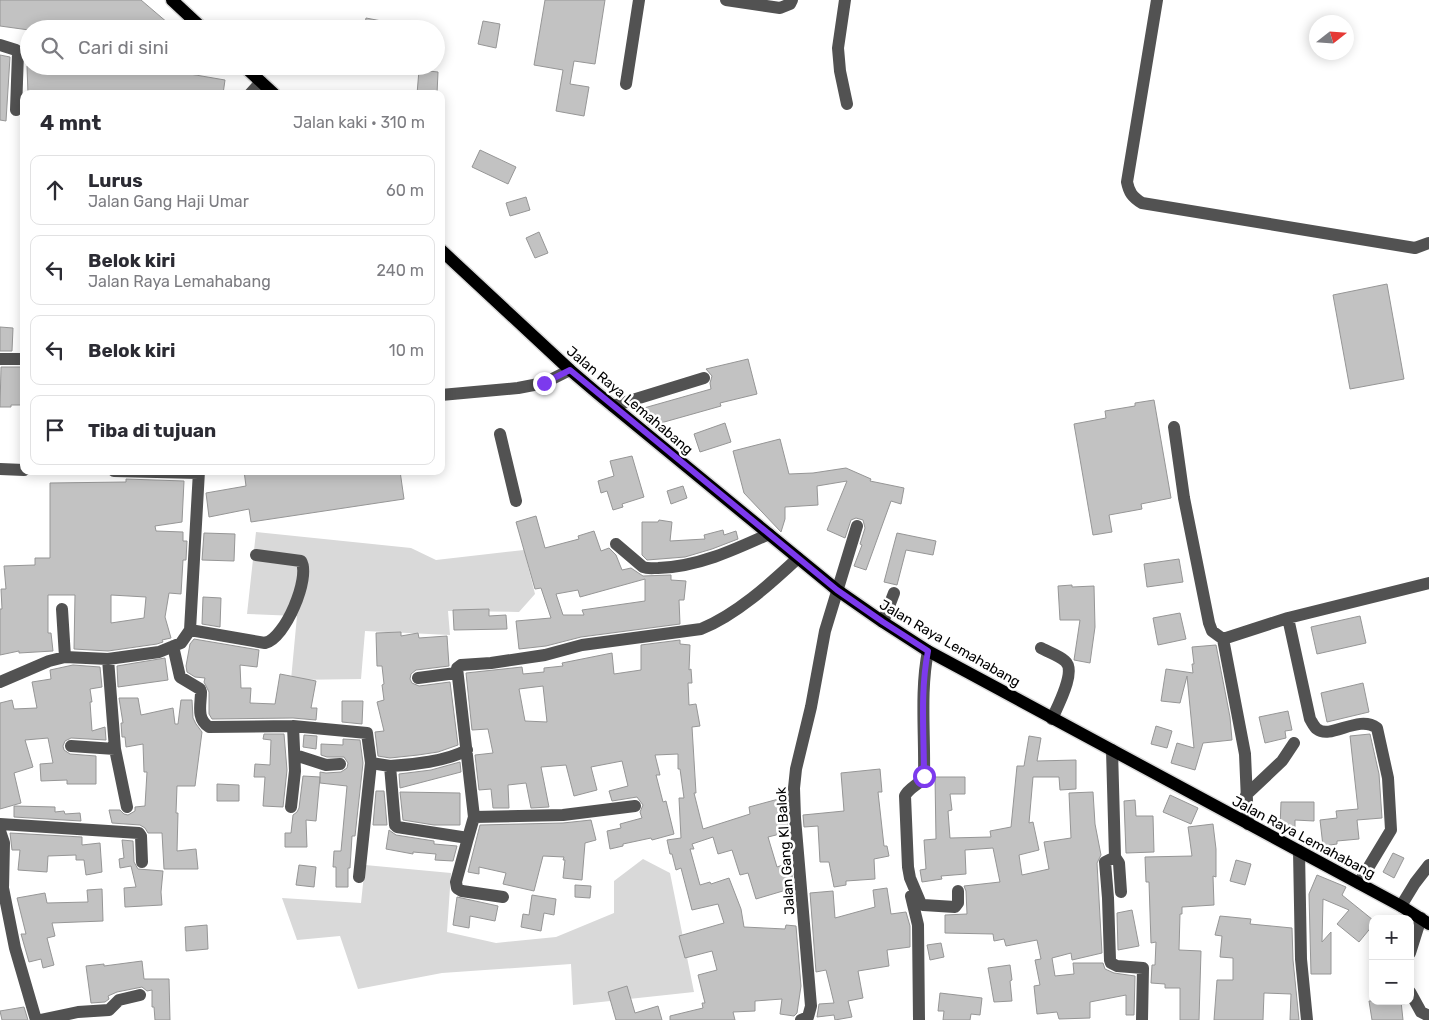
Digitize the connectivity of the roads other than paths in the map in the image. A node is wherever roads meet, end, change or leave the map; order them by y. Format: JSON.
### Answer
{"nodes":[{"id":1,"x":638,"y":0,"type":"edge"},
{"id":2,"x":726,"y":0,"type":"edge"},
{"id":3,"x":792,"y":0,"type":"edge"},
{"id":4,"x":845,"y":0,"type":"edge"},
{"id":5,"x":1157,"y":0,"type":"edge"},
{"id":6,"x":174,"y":1,"type":"edge"},
{"id":7,"x":194,"y":20,"type":"edge"},
{"id":8,"x":0,"y":45,"type":"edge"},
{"id":9,"x":254,"y":75,"type":"edge"},
{"id":10,"x":261,"y":82,"type":"junction"},
{"id":11,"x":626,"y":84,"type":"dead end"},
{"id":12,"x":254,"y":90,"type":"edge"},
{"id":13,"x":270,"y":90,"type":"edge"},
{"id":14,"x":847,"y":104,"type":"dead end"},
{"id":15,"x":16,"y":110,"type":"dead end"},
{"id":16,"x":1429,"y":243,"type":"edge"},
{"id":17,"x":445,"y":254,"type":"edge"},
{"id":18,"x":0,"y":359,"type":"edge"},
{"id":19,"x":20,"y":359,"type":"edge"},
{"id":20,"x":570,"y":370,"type":"junction"},
{"id":21,"x":704,"y":378,"type":"dead end"},
{"id":22,"x":445,"y":395,"type":"edge"},
{"id":23,"x":613,"y":406,"type":"junction"},
{"id":24,"x":1174,"y":427,"type":"dead end"},
{"id":25,"x":500,"y":434,"type":"dead end"},
{"id":26,"x":0,"y":470,"type":"edge"},
{"id":27,"x":20,"y":470,"type":"edge"},
{"id":28,"x":199,"y":475,"type":"edge"},
{"id":29,"x":516,"y":501,"type":"dead end"},
{"id":30,"x":857,"y":526,"type":"dead end"},
{"id":31,"x":769,"y":534,"type":"junction"},
{"id":32,"x":616,"y":544,"type":"dead end"},
{"id":33,"x":256,"y":555,"type":"dead end"},
{"id":34,"x":798,"y":558,"type":"junction"},
{"id":35,"x":1429,"y":583,"type":"edge"},
{"id":36,"x":837,"y":590,"type":"junction"},
{"id":37,"x":894,"y":593,"type":"dead end"},
{"id":38,"x":62,"y":609,"type":"dead end"},
{"id":39,"x":1288,"y":618,"type":"junction"},
{"id":40,"x":883,"y":622,"type":"junction"},
{"id":41,"x":190,"y":630,"type":"junction"},
{"id":42,"x":1223,"y":639,"type":"junction"},
{"id":43,"x":173,"y":646,"type":"junction"},
{"id":44,"x":1040,"y":648,"type":"dead end"},
{"id":45,"x":928,"y":651,"type":"junction"},
{"id":46,"x":65,"y":657,"type":"junction"},
{"id":47,"x":108,"y":659,"type":"junction"},
{"id":48,"x":456,"y":673,"type":"junction"},
{"id":49,"x":418,"y":678,"type":"dead end"},
{"id":50,"x":0,"y":682,"type":"edge"},
{"id":51,"x":1052,"y":719,"type":"junction"},
{"id":52,"x":293,"y":726,"type":"junction"},
{"id":53,"x":1294,"y":743,"type":"dead end"},
{"id":54,"x":71,"y":746,"type":"dead end"},
{"id":55,"x":115,"y":749,"type":"junction"},
{"id":56,"x":467,"y":750,"type":"junction"},
{"id":57,"x":1112,"y":750,"type":"junction"},
{"id":58,"x":295,"y":755,"type":"junction"},
{"id":59,"x":371,"y":763,"type":"junction"},
{"id":60,"x":340,"y":764,"type":"dead end"},
{"id":61,"x":390,"y":766,"type":"junction"},
{"id":62,"x":1246,"y":795,"type":"junction"},
{"id":63,"x":635,"y":806,"type":"dead end"},
{"id":64,"x":126,"y":807,"type":"dead end"},
{"id":65,"x":291,"y":807,"type":"dead end"},
{"id":66,"x":474,"y":817,"type":"junction"},
{"id":67,"x":0,"y":824,"type":"edge"},
{"id":68,"x":1248,"y":824,"type":"junction"},
{"id":69,"x":0,"y":831,"type":"edge"},
{"id":70,"x":468,"y":838,"type":"junction"},
{"id":71,"x":906,"y":844,"type":"junction"},
{"id":72,"x":1299,"y":851,"type":"junction"},
{"id":73,"x":1115,"y":857,"type":"junction"},
{"id":74,"x":142,"y":862,"type":"dead end"},
{"id":75,"x":1429,"y":865,"type":"edge"},
{"id":76,"x":359,"y":877,"type":"dead end"},
{"id":77,"x":1359,"y":883,"type":"junction"},
{"id":78,"x":958,"y":891,"type":"dead end"},
{"id":79,"x":1121,"y":892,"type":"dead end"},
{"id":80,"x":503,"y":897,"type":"dead end"},
{"id":81,"x":923,"y":906,"type":"junction"},
{"id":82,"x":1401,"y":906,"type":"junction"},
{"id":83,"x":1425,"y":921,"type":"edge"},
{"id":84,"x":924,"y":935,"type":"dead end"},
{"id":85,"x":1414,"y":944,"type":"edge"},
{"id":86,"x":140,"y":995,"type":"dead end"},
{"id":87,"x":1414,"y":999,"type":"edge"},
{"id":88,"x":1429,"y":1016,"type":"edge"},
{"id":89,"x":36,"y":1020,"type":"edge"},
{"id":90,"x":40,"y":1020,"type":"edge"},
{"id":91,"x":801,"y":1020,"type":"edge"},
{"id":92,"x":919,"y":1020,"type":"edge"},
{"id":93,"x":1142,"y":1020,"type":"edge"},
{"id":94,"x":1307,"y":1020,"type":"edge"}],
"edges":[{"from":1,"to":11,"type":"street"},
{"from":2,"to":3,"type":"street"},
{"from":4,"to":14,"type":"street"},
{"from":5,"to":16,"type":"street"},
{"from":6,"to":7,"type":"main road"},
{"from":8,"to":15,"type":"street"},
{"from":9,"to":10,"type":"main road"},
{"from":10,"to":12,"type":"street"},
{"from":10,"to":13,"type":"main road"},
{"from":17,"to":20,"type":"main road","name":"Jalan Raya Lemahabang"},
{"from":18,"to":19,"type":"street"},
{"from":20,"to":22,"type":"street"},
{"from":20,"to":23,"type":"main road","name":"Jalan Raya Lemahabang"},
{"from":21,"to":23,"type":"street"},
{"from":23,"to":31,"type":"main road","name":"Jalan Raya Lemahabang"},
{"from":24,"to":42,"type":"street"},
{"from":25,"to":29,"type":"street"},
{"from":26,"to":27,"type":"street"},
{"from":28,"to":41,"type":"street"},
{"from":30,"to":36,"type":"street"},
{"from":31,"to":32,"type":"street"},
{"from":31,"to":34,"type":"main road","name":"Jalan Raya Lemahabang"},
{"from":33,"to":41,"type":"street"},
{"from":34,"to":36,"type":"main road","name":"Jalan Raya Lemahabang"},
{"from":34,"to":48,"type":"street"},
{"from":35,"to":39,"type":"street"},
{"from":36,"to":40,"type":"main road","name":"Jalan Raya Lemahabang"},
{"from":36,"to":91,"type":"street","name":"Jalan Gang Kl Balok"},
{"from":37,"to":40,"type":"street"},
{"from":38,"to":46,"type":"street"},
{"from":39,"to":42,"type":"street"},
{"from":39,"to":77,"type":"street"},
{"from":40,"to":45,"type":"main road","name":"Jalan Raya Lemahabang"},
{"from":41,"to":43,"type":"street"},
{"from":42,"to":62,"type":"street"},
{"from":43,"to":47,"type":"street"},
{"from":43,"to":52,"type":"street"},
{"from":44,"to":51,"type":"street"},
{"from":45,"to":51,"type":"main road","name":"Jalan Raya Lemahabang"},
{"from":45,"to":71,"type":"street"},
{"from":46,"to":47,"type":"street"},
{"from":46,"to":50,"type":"street"},
{"from":47,"to":55,"type":"street"},
{"from":48,"to":49,"type":"street"},
{"from":48,"to":56,"type":"street"},
{"from":51,"to":57,"type":"main road","name":"Jalan Raya Lemahabang"},
{"from":52,"to":58,"type":"street"},
{"from":52,"to":59,"type":"street"},
{"from":53,"to":62,"type":"street"},
{"from":54,"to":55,"type":"street"},
{"from":55,"to":64,"type":"street"},
{"from":56,"to":61,"type":"street"},
{"from":56,"to":66,"type":"street"},
{"from":57,"to":68,"type":"main road","name":"Jalan Raya Lemahabang"},
{"from":57,"to":73,"type":"street"},
{"from":58,"to":60,"type":"street"},
{"from":58,"to":65,"type":"street"},
{"from":59,"to":61,"type":"street"},
{"from":59,"to":76,"type":"street"},
{"from":61,"to":70,"type":"street"},
{"from":62,"to":68,"type":"street"},
{"from":63,"to":66,"type":"street"},
{"from":66,"to":70,"type":"street"},
{"from":67,"to":74,"type":"street"},
{"from":68,"to":72,"type":"main road","name":"Jalan Raya Lemahabang"},
{"from":69,"to":89,"type":"street"},
{"from":70,"to":80,"type":"street"},
{"from":71,"to":81,"type":"street"},
{"from":71,"to":92,"type":"street"},
{"from":72,"to":77,"type":"main road","name":"Jalan Raya Lemahabang"},
{"from":72,"to":94,"type":"street"},
{"from":73,"to":79,"type":"street"},
{"from":73,"to":93,"type":"street"},
{"from":75,"to":82,"type":"street"},
{"from":77,"to":82,"type":"main road","name":"Jalan Raya Lemahabang"},
{"from":78,"to":81,"type":"street"},
{"from":81,"to":84,"type":"street"},
{"from":82,"to":83,"type":"main road","name":"Jalan Raya Lemahabang"},
{"from":83,"to":85,"type":"street"},
{"from":86,"to":90,"type":"street"},
{"from":87,"to":88,"type":"street"}]}
